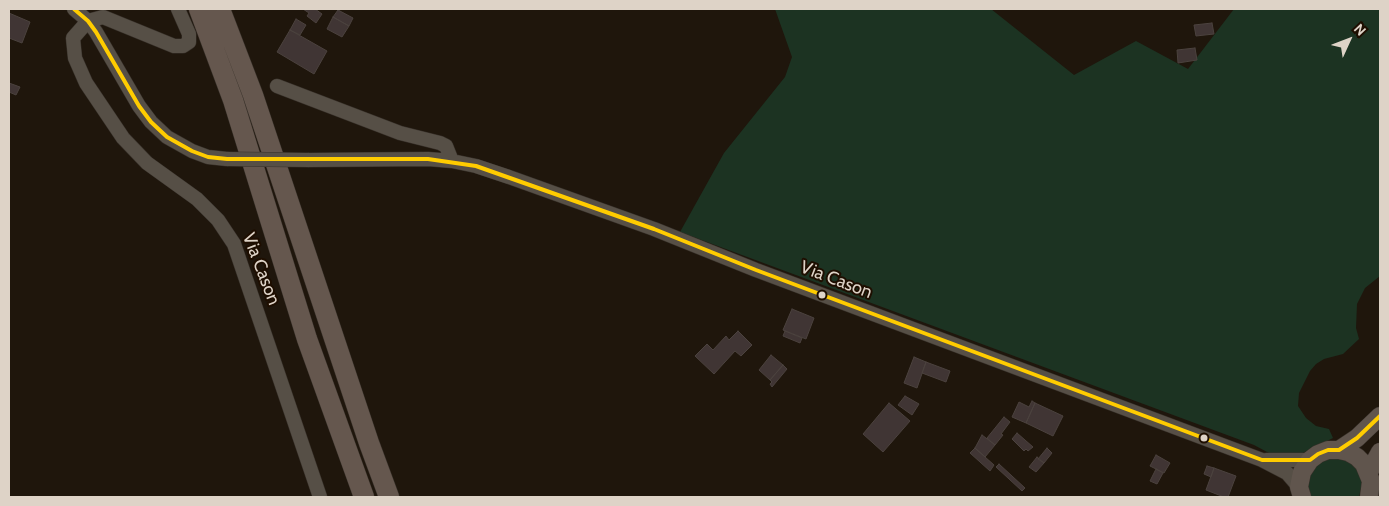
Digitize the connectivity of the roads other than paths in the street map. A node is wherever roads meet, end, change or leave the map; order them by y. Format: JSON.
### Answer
{"nodes":[{"id":1,"x":74,"y":9,"type":"edge"},
{"id":2,"x":178,"y":9,"type":"edge"},
{"id":3,"x":199,"y":9,"type":"edge"},
{"id":4,"x":220,"y":9,"type":"edge"},
{"id":5,"x":88,"y":21,"type":"junction"},
{"id":6,"x":277,"y":86,"type":"dead end"},
{"id":7,"x":452,"y":161,"type":"junction"},
{"id":8,"x":1380,"y":416,"type":"edge"},
{"id":9,"x":1338,"y":450,"type":"junction"},
{"id":10,"x":1380,"y":452,"type":"edge"},
{"id":11,"x":1262,"y":460,"type":"junction"},
{"id":12,"x":1310,"y":460,"type":"junction"},
{"id":13,"x":1372,"y":485,"type":"edge"},
{"id":14,"x":1300,"y":492,"type":"edge"},
{"id":15,"x":320,"y":497,"type":"edge"},
{"id":16,"x":364,"y":497,"type":"edge"},
{"id":17,"x":389,"y":497,"type":"edge"}],
"edges":[{"from":1,"to":5,"type":"street","name":"Via Cason"},
{"from":2,"to":5,"type":"street"},
{"from":3,"to":16,"type":"highway"},
{"from":4,"to":17,"type":"highway"},
{"from":5,"to":7,"type":"street","name":"Via Cason","bridge":true},
{"from":5,"to":15,"type":"street","name":"Via Cason"},
{"from":6,"to":7,"type":"street"},
{"from":7,"to":11,"type":"street","name":"Via Cason"},
{"from":8,"to":9,"type":"main road"},
{"from":9,"to":12,"type":"main road"},
{"from":9,"to":13,"type":"main road"},
{"from":10,"to":13,"type":"main road"},
{"from":11,"to":12,"type":"street","name":"Via Cason"},
{"from":11,"to":14,"type":"street","name":"Via Cason"},
{"from":12,"to":14,"type":"main road"}]}
